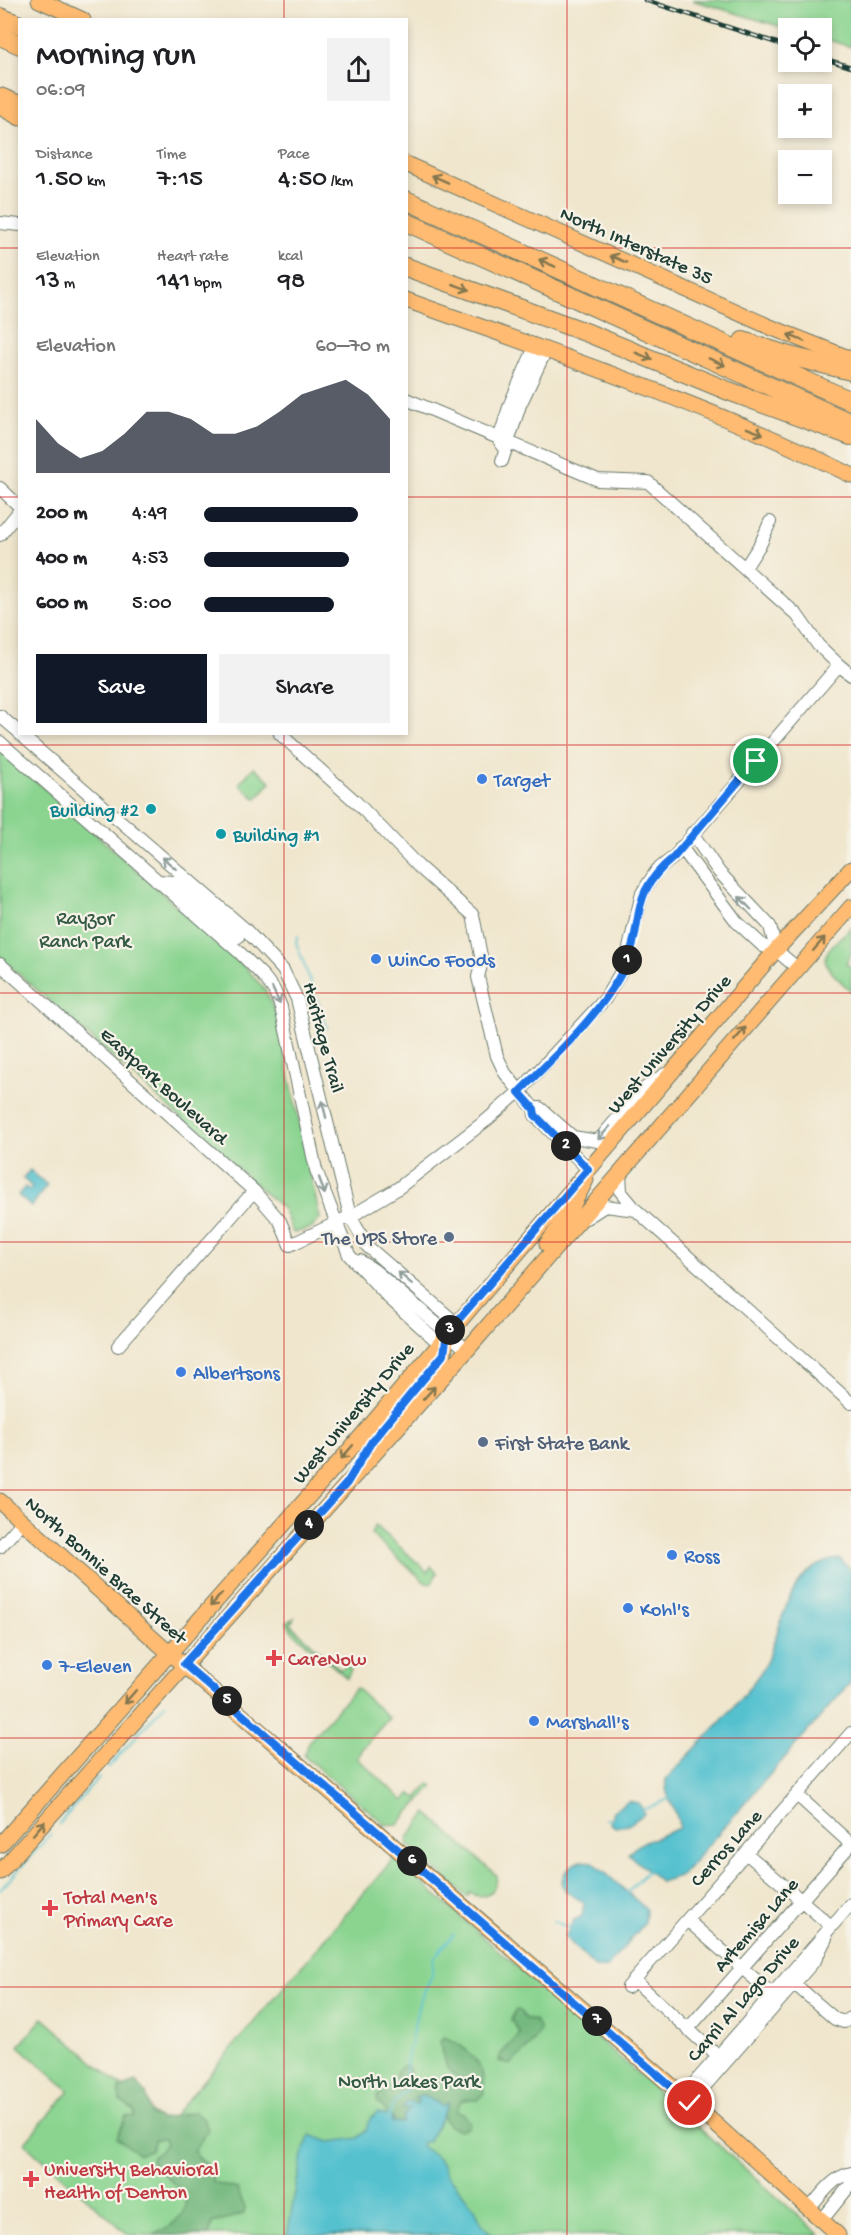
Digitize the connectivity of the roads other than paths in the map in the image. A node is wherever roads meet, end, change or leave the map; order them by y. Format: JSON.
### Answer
{"nodes":[{"id":1,"x":39,"y":0,"type":"edge"},
{"id":2,"x":0,"y":16,"type":"edge"},
{"id":3,"x":79,"y":18,"type":"edge"},
{"id":4,"x":18,"y":24,"type":"edge"},
{"id":5,"x":0,"y":36,"type":"edge"},
{"id":6,"x":18,"y":44,"type":"edge"},
{"id":7,"x":0,"y":96,"type":"edge"},
{"id":8,"x":18,"y":104,"type":"edge"},
{"id":9,"x":0,"y":107,"type":"edge"},
{"id":10,"x":18,"y":117,"type":"edge"},
{"id":11,"x":408,"y":165,"type":"edge"},
{"id":12,"x":408,"y":201,"type":"edge"},
{"id":13,"x":0,"y":223,"type":"edge"},
{"id":14,"x":408,"y":223,"type":"edge"},
{"id":15,"x":18,"y":225,"type":"edge"},
{"id":16,"x":408,"y":268,"type":"edge"},
{"id":17,"x":408,"y":301,"type":"edge"},
{"id":18,"x":657,"y":313,"type":"junction"},
{"id":19,"x":540,"y":348,"type":"junction"},
{"id":20,"x":851,"y":359,"type":"edge"},
{"id":21,"x":851,"y":371,"type":"edge"},
{"id":22,"x":408,"y":400,"type":"edge"},
{"id":23,"x":851,"y":401,"type":"edge"},
{"id":24,"x":851,"y":423,"type":"edge"},
{"id":25,"x":851,"y":436,"type":"edge"},
{"id":26,"x":503,"y":448,"type":"junction"},
{"id":27,"x":851,"y":475,"type":"edge"},
{"id":28,"x":0,"y":488,"type":"edge"},
{"id":29,"x":18,"y":506,"type":"edge"},
{"id":30,"x":18,"y":511,"type":"edge"},
{"id":31,"x":770,"y":522,"type":"dead end"},
{"id":32,"x":0,"y":535,"type":"edge"},
{"id":33,"x":745,"y":568,"type":"junction"},
{"id":34,"x":839,"y":665,"type":"junction"},
{"id":35,"x":851,"y":675,"type":"edge"},
{"id":36,"x":0,"y":716,"type":"edge"},
{"id":37,"x":18,"y":731,"type":"edge"},
{"id":38,"x":22,"y":735,"type":"edge"},
{"id":39,"x":281,"y":735,"type":"edge"},
{"id":40,"x":0,"y":742,"type":"edge"},
{"id":41,"x":77,"y":783,"type":"junction"},
{"id":42,"x":63,"y":798,"type":"junction"},
{"id":43,"x":692,"y":833,"type":"junction"},
{"id":44,"x":681,"y":847,"type":"junction"},
{"id":45,"x":851,"y":869,"type":"edge"},
{"id":46,"x":157,"y":881,"type":"junction"},
{"id":47,"x":851,"y":907,"type":"edge"},
{"id":48,"x":238,"y":937,"type":"dead end"},
{"id":49,"x":776,"y":950,"type":"junction"},
{"id":50,"x":0,"y":964,"type":"edge"},
{"id":51,"x":797,"y":968,"type":"junction"},
{"id":52,"x":677,"y":1065,"type":"junction"},
{"id":53,"x":519,"y":1092,"type":"junction"},
{"id":54,"x":534,"y":1109,"type":"junction"},
{"id":55,"x":601,"y":1154,"type":"junction"},
{"id":56,"x":588,"y":1169,"type":"junction"},
{"id":57,"x":620,"y":1174,"type":"junction"},
{"id":58,"x":254,"y":1191,"type":"junction"},
{"id":59,"x":636,"y":1210,"type":"junction"},
{"id":60,"x":350,"y":1216,"type":"junction"},
{"id":61,"x":546,"y":1218,"type":"junction"},
{"id":62,"x":335,"y":1223,"type":"junction"},
{"id":63,"x":575,"y":1225,"type":"junction"},
{"id":64,"x":449,"y":1317,"type":"junction"},
{"id":65,"x":443,"y":1338,"type":"junction"},
{"id":66,"x":118,"y":1346,"type":"dead end"},
{"id":67,"x":468,"y":1350,"type":"junction"},
{"id":68,"x":851,"y":1403,"type":"edge"},
{"id":69,"x":347,"y":1483,"type":"junction"},
{"id":70,"x":0,"y":1501,"type":"edge"},
{"id":71,"x":23,"y":1521,"type":"junction"},
{"id":72,"x":0,"y":1547,"type":"edge"},
{"id":73,"x":169,"y":1653,"type":"junction"},
{"id":74,"x":184,"y":1664,"type":"junction"},
{"id":75,"x":851,"y":1733,"type":"edge"},
{"id":76,"x":797,"y":1795,"type":"junction"},
{"id":77,"x":851,"y":1844,"type":"edge"},
{"id":78,"x":0,"y":1845,"type":"edge"},
{"id":79,"x":746,"y":1853,"type":"junction"},
{"id":80,"x":0,"y":1872,"type":"edge"},
{"id":81,"x":802,"y":1900,"type":"junction"},
{"id":82,"x":851,"y":1904,"type":"edge"},
{"id":83,"x":687,"y":1920,"type":"junction"},
{"id":84,"x":831,"y":1926,"type":"junction"},
{"id":85,"x":742,"y":1968,"type":"junction"},
{"id":86,"x":791,"y":1981,"type":"junction"},
{"id":87,"x":772,"y":1994,"type":"junction"},
{"id":88,"x":851,"y":2018,"type":"edge"},
{"id":89,"x":688,"y":2029,"type":"junction"},
{"id":90,"x":722,"y":2059,"type":"junction"},
{"id":91,"x":686,"y":2099,"type":"junction"},
{"id":92,"x":851,"y":2173,"type":"edge"},
{"id":93,"x":851,"y":2184,"type":"edge"},
{"id":94,"x":810,"y":2208,"type":"junction"},
{"id":95,"x":822,"y":2220,"type":"junction"},
{"id":96,"x":838,"y":2235,"type":"edge"}],
"edges":[{"from":1,"to":3,"type":"main road"},
{"from":2,"to":4,"type":"highway"},
{"from":5,"to":6,"type":"highway"},
{"from":7,"to":8,"type":"highway"},
{"from":9,"to":10,"type":"main road"},
{"from":20,"to":11,"type":"main road","name":"North Interstate 35","one_way":true},
{"from":18,"to":12,"type":"highway","one_way":true},
{"from":13,"to":15,"type":"street"},
{"from":14,"to":24,"type":"highway","one_way":true},
{"from":16,"to":25,"type":"highway","one_way":true},
{"from":17,"to":19,"type":"main road"},
{"from":18,"to":21,"type":"highway"},
{"from":18,"to":23,"type":"highway"},
{"from":19,"to":26,"type":"street"},
{"from":19,"to":27,"type":"main road","one_way":true},
{"from":22,"to":26,"type":"street"},
{"from":26,"to":33,"type":"street"},
{"from":28,"to":29,"type":"street"},
{"from":30,"to":32,"type":"street"},
{"from":31,"to":33,"type":"street"},
{"from":33,"to":34,"type":"street"},
{"from":34,"to":35,"type":"street"},
{"from":34,"to":43,"type":"street"},
{"from":36,"to":37,"type":"street","name":"Heritage Trail"},
{"from":38,"to":41,"type":"street","name":"Heritage Trail"},
{"from":39,"to":53,"type":"street"},
{"from":40,"to":42,"type":"street","name":"Heritage Trail"},
{"from":41,"to":42,"type":"street"},
{"from":60,"to":41,"type":"street","name":"Heritage Trail","one_way":true},
{"from":42,"to":46,"type":"street","name":"Heritage Trail"},
{"from":43,"to":44,"type":"street"},
{"from":49,"to":43,"type":"street","one_way":true},
{"from":44,"to":49,"type":"street"},
{"from":44,"to":53,"type":"street"},
{"from":45,"to":49,"type":"main road","name":"West University Drive"},
{"from":46,"to":48,"type":"street"},
{"from":46,"to":62,"type":"street","name":"Heritage Trail","one_way":true},
{"from":51,"to":47,"type":"main road","name":"West University Drive","one_way":true},
{"from":49,"to":51,"type":"street"},
{"from":49,"to":52,"type":"main road","name":"West University Drive"},
{"from":50,"to":58,"type":"street","name":"Eastpark Boulevard"},
{"from":57,"to":51,"type":"main road","name":"West University Drive","one_way":true},
{"from":52,"to":54,"type":"street","one_way":true},
{"from":52,"to":55,"type":"main road","name":"West University Drive"},
{"from":53,"to":54,"type":"street"},
{"from":53,"to":60,"type":"street"},
{"from":54,"to":56,"type":"street"},
{"from":55,"to":56,"type":"main road","name":"West University Drive"},
{"from":55,"to":67,"type":"main road"},
{"from":56,"to":61,"type":"main road","name":"West University Drive"},
{"from":57,"to":59,"type":"street"},
{"from":57,"to":63,"type":"main road","name":"West University Drive"},
{"from":58,"to":62,"type":"street","name":"Eastpark Boulevard"},
{"from":58,"to":66,"type":"street"},
{"from":59,"to":63,"type":"street"},
{"from":59,"to":68,"type":"street"},
{"from":60,"to":62,"type":"street"},
{"from":64,"to":60,"type":"street","name":"Heritage Trail","one_way":true},
{"from":61,"to":64,"type":"main road"},
{"from":61,"to":65,"type":"main road","name":"West University Drive"},
{"from":62,"to":65,"type":"street","name":"Heritage Trail"},
{"from":63,"to":67,"type":"main road","name":"West University Drive"},
{"from":64,"to":65,"type":"main road"},
{"from":65,"to":67,"type":"street","name":"Heritage Trail"},
{"from":65,"to":69,"type":"main road"},
{"from":65,"to":73,"type":"main road","name":"West University Drive","one_way":true},
{"from":69,"to":67,"type":"main road","name":"West University Drive","one_way":true},
{"from":69,"to":74,"type":"main road","name":"West University Drive"},
{"from":70,"to":71,"type":"main road","name":"North Bonnie Brae Street"},
{"from":71,"to":72,"type":"street"},
{"from":71,"to":73,"type":"main road","name":"North Bonnie Brae Street"},
{"from":73,"to":74,"type":"main road","name":"North Bonnie Brae Street"},
{"from":73,"to":78,"type":"main road","name":"West University Drive","one_way":true},
{"from":80,"to":74,"type":"main road","name":"West University Drive","one_way":true},
{"from":74,"to":91,"type":"main road","name":"North Bonnie Brae Street"},
{"from":75,"to":76,"type":"street","name":"Cerros Lane"},
{"from":76,"to":77,"type":"street"},
{"from":76,"to":79,"type":"street","name":"Cerros Lane"},
{"from":77,"to":81,"type":"street","name":"Artemisa Lane"},
{"from":79,"to":81,"type":"street"},
{"from":79,"to":83,"type":"street","name":"Cerros Lane"},
{"from":81,"to":84,"type":"street"},
{"from":81,"to":85,"type":"street","name":"Artemisa Lane"},
{"from":82,"to":84,"type":"street","name":"Carril Al Lago Drive"},
{"from":83,"to":85,"type":"street"},
{"from":83,"to":89,"type":"street","name":"Cerros Lane"},
{"from":84,"to":86,"type":"street","name":"Carril Al Lago Drive"},
{"from":85,"to":87,"type":"street"},
{"from":85,"to":89,"type":"street","name":"Artemisa Lane"},
{"from":86,"to":87,"type":"street","name":"Carril Al Lago Drive"},
{"from":86,"to":88,"type":"street"},
{"from":86,"to":90,"type":"street","name":"Carril Al Lago Drive"},
{"from":87,"to":90,"type":"street","name":"Carril Al Lago Drive"},
{"from":89,"to":90,"type":"street"},
{"from":90,"to":91,"type":"street","name":"Carril Al Lago Drive"},
{"from":91,"to":94,"type":"main road","name":"North Bonnie Brae Street"},
{"from":92,"to":94,"type":"street"},
{"from":93,"to":95,"type":"street"},
{"from":94,"to":95,"type":"main road","name":"North Bonnie Brae Street"},
{"from":95,"to":96,"type":"main road","name":"North Bonnie Brae Street"}]}
